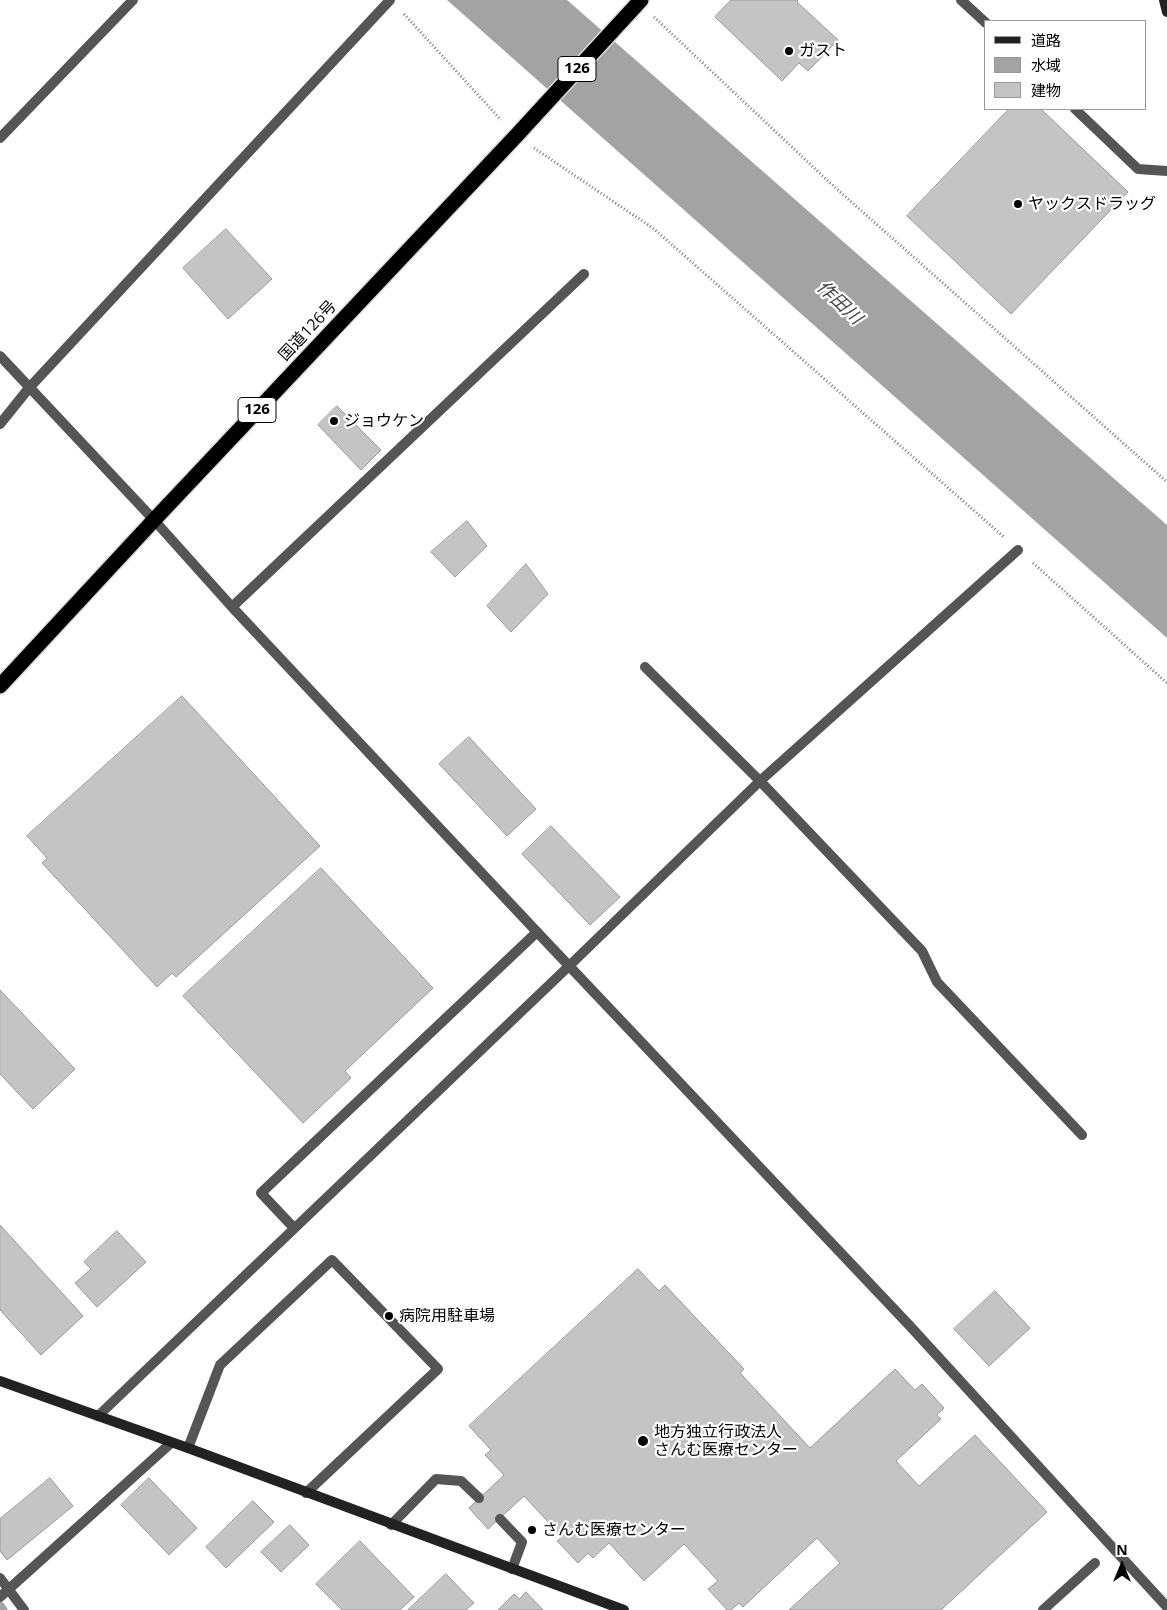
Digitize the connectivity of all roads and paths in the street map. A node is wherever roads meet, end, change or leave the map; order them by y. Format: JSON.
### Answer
{"nodes":[{"id":1,"x":133,"y":0,"type":"edge"},
{"id":2,"x":962,"y":0,"type":"edge"},
{"id":3,"x":1164,"y":0,"type":"edge"},
{"id":4,"x":640,"y":1,"type":"edge"},
{"id":5,"x":394,"y":4,"type":"edge"},
{"id":6,"x":1167,"y":12,"type":"edge"},
{"id":7,"x":984,"y":21,"type":"edge"},
{"id":8,"x":1076,"y":110,"type":"edge"},
{"id":9,"x":516,"y":136,"type":"junction"},
{"id":10,"x":0,"y":138,"type":"edge"},
{"id":11,"x":1167,"y":171,"type":"edge"},
{"id":12,"x":584,"y":274,"type":"dead end"},
{"id":13,"x":0,"y":356,"type":"edge"},
{"id":14,"x":29,"y":388,"type":"junction"},
{"id":15,"x":0,"y":424,"type":"edge"},
{"id":16,"x":1167,"y":482,"type":"edge"},
{"id":17,"x":154,"y":520,"type":"junction"},
{"id":18,"x":1018,"y":550,"type":"junction"},
{"id":19,"x":232,"y":607,"type":"junction"},
{"id":20,"x":645,"y":667,"type":"dead end"},
{"id":21,"x":1167,"y":683,"type":"edge"},
{"id":22,"x":0,"y":686,"type":"edge"},
{"id":23,"x":760,"y":781,"type":"junction"},
{"id":24,"x":537,"y":932,"type":"junction"},
{"id":25,"x":569,"y":966,"type":"junction"},
{"id":26,"x":1082,"y":1135,"type":"dead end"},
{"id":27,"x":294,"y":1228,"type":"junction"},
{"id":28,"x":0,"y":1381,"type":"edge"},
{"id":29,"x":98,"y":1416,"type":"junction"},
{"id":30,"x":171,"y":1443,"type":"junction"},
{"id":31,"x":188,"y":1448,"type":"junction"},
{"id":32,"x":306,"y":1492,"type":"junction"},
{"id":33,"x":479,"y":1498,"type":"dead end"},
{"id":34,"x":500,"y":1519,"type":"dead end"},
{"id":35,"x":392,"y":1525,"type":"junction"},
{"id":36,"x":1095,"y":1563,"type":"dead end"},
{"id":37,"x":512,"y":1569,"type":"junction"},
{"id":38,"x":0,"y":1578,"type":"edge"},
{"id":39,"x":8,"y":1589,"type":"junction"},
{"id":40,"x":0,"y":1597,"type":"edge"},
{"id":41,"x":1167,"y":1607,"type":"edge"},
{"id":42,"x":24,"y":1610,"type":"edge"},
{"id":43,"x":624,"y":1610,"type":"edge"},
{"id":44,"x":1043,"y":1610,"type":"edge"}],
"edges":[{"from":1,"to":10,"type":"street"},
{"from":2,"to":7,"type":"street"},
{"from":3,"to":6,"type":"street"},
{"from":4,"to":9,"type":"highway","name":"国道126号","number":"126"},
{"from":4,"to":16,"type":"path"},
{"from":5,"to":9,"type":"path"},
{"from":5,"to":14,"type":"street"},
{"from":8,"to":11,"type":"street"},
{"from":9,"to":17,"type":"highway","name":"国道126号","number":"126"},
{"from":9,"to":18,"type":"path"},
{"from":12,"to":19,"type":"street"},
{"from":13,"to":14,"type":"street"},
{"from":14,"to":15,"type":"street"},
{"from":14,"to":17,"type":"street"},
{"from":17,"to":19,"type":"street"},
{"from":17,"to":22,"type":"highway","name":"国道126号","number":"126"},
{"from":18,"to":21,"type":"path"},
{"from":18,"to":23,"type":"street"},
{"from":19,"to":24,"type":"street"},
{"from":20,"to":23,"type":"street"},
{"from":23,"to":25,"type":"street"},
{"from":23,"to":26,"type":"street"},
{"from":24,"to":25,"type":"street"},
{"from":24,"to":27,"type":"street"},
{"from":25,"to":27,"type":"street"},
{"from":25,"to":41,"type":"street"},
{"from":27,"to":29,"type":"street"},
{"from":28,"to":29,"type":"street"},
{"from":29,"to":30,"type":"street"},
{"from":30,"to":31,"type":"street"},
{"from":30,"to":39,"type":"street"},
{"from":31,"to":32,"type":"street"},
{"from":31,"to":32,"type":"street"},
{"from":32,"to":35,"type":"street"},
{"from":33,"to":35,"type":"street"},
{"from":34,"to":37,"type":"street"},
{"from":35,"to":37,"type":"street"},
{"from":36,"to":44,"type":"street"},
{"from":37,"to":43,"type":"street"},
{"from":38,"to":39,"type":"street"},
{"from":39,"to":40,"type":"street"},
{"from":39,"to":42,"type":"street"}]}
